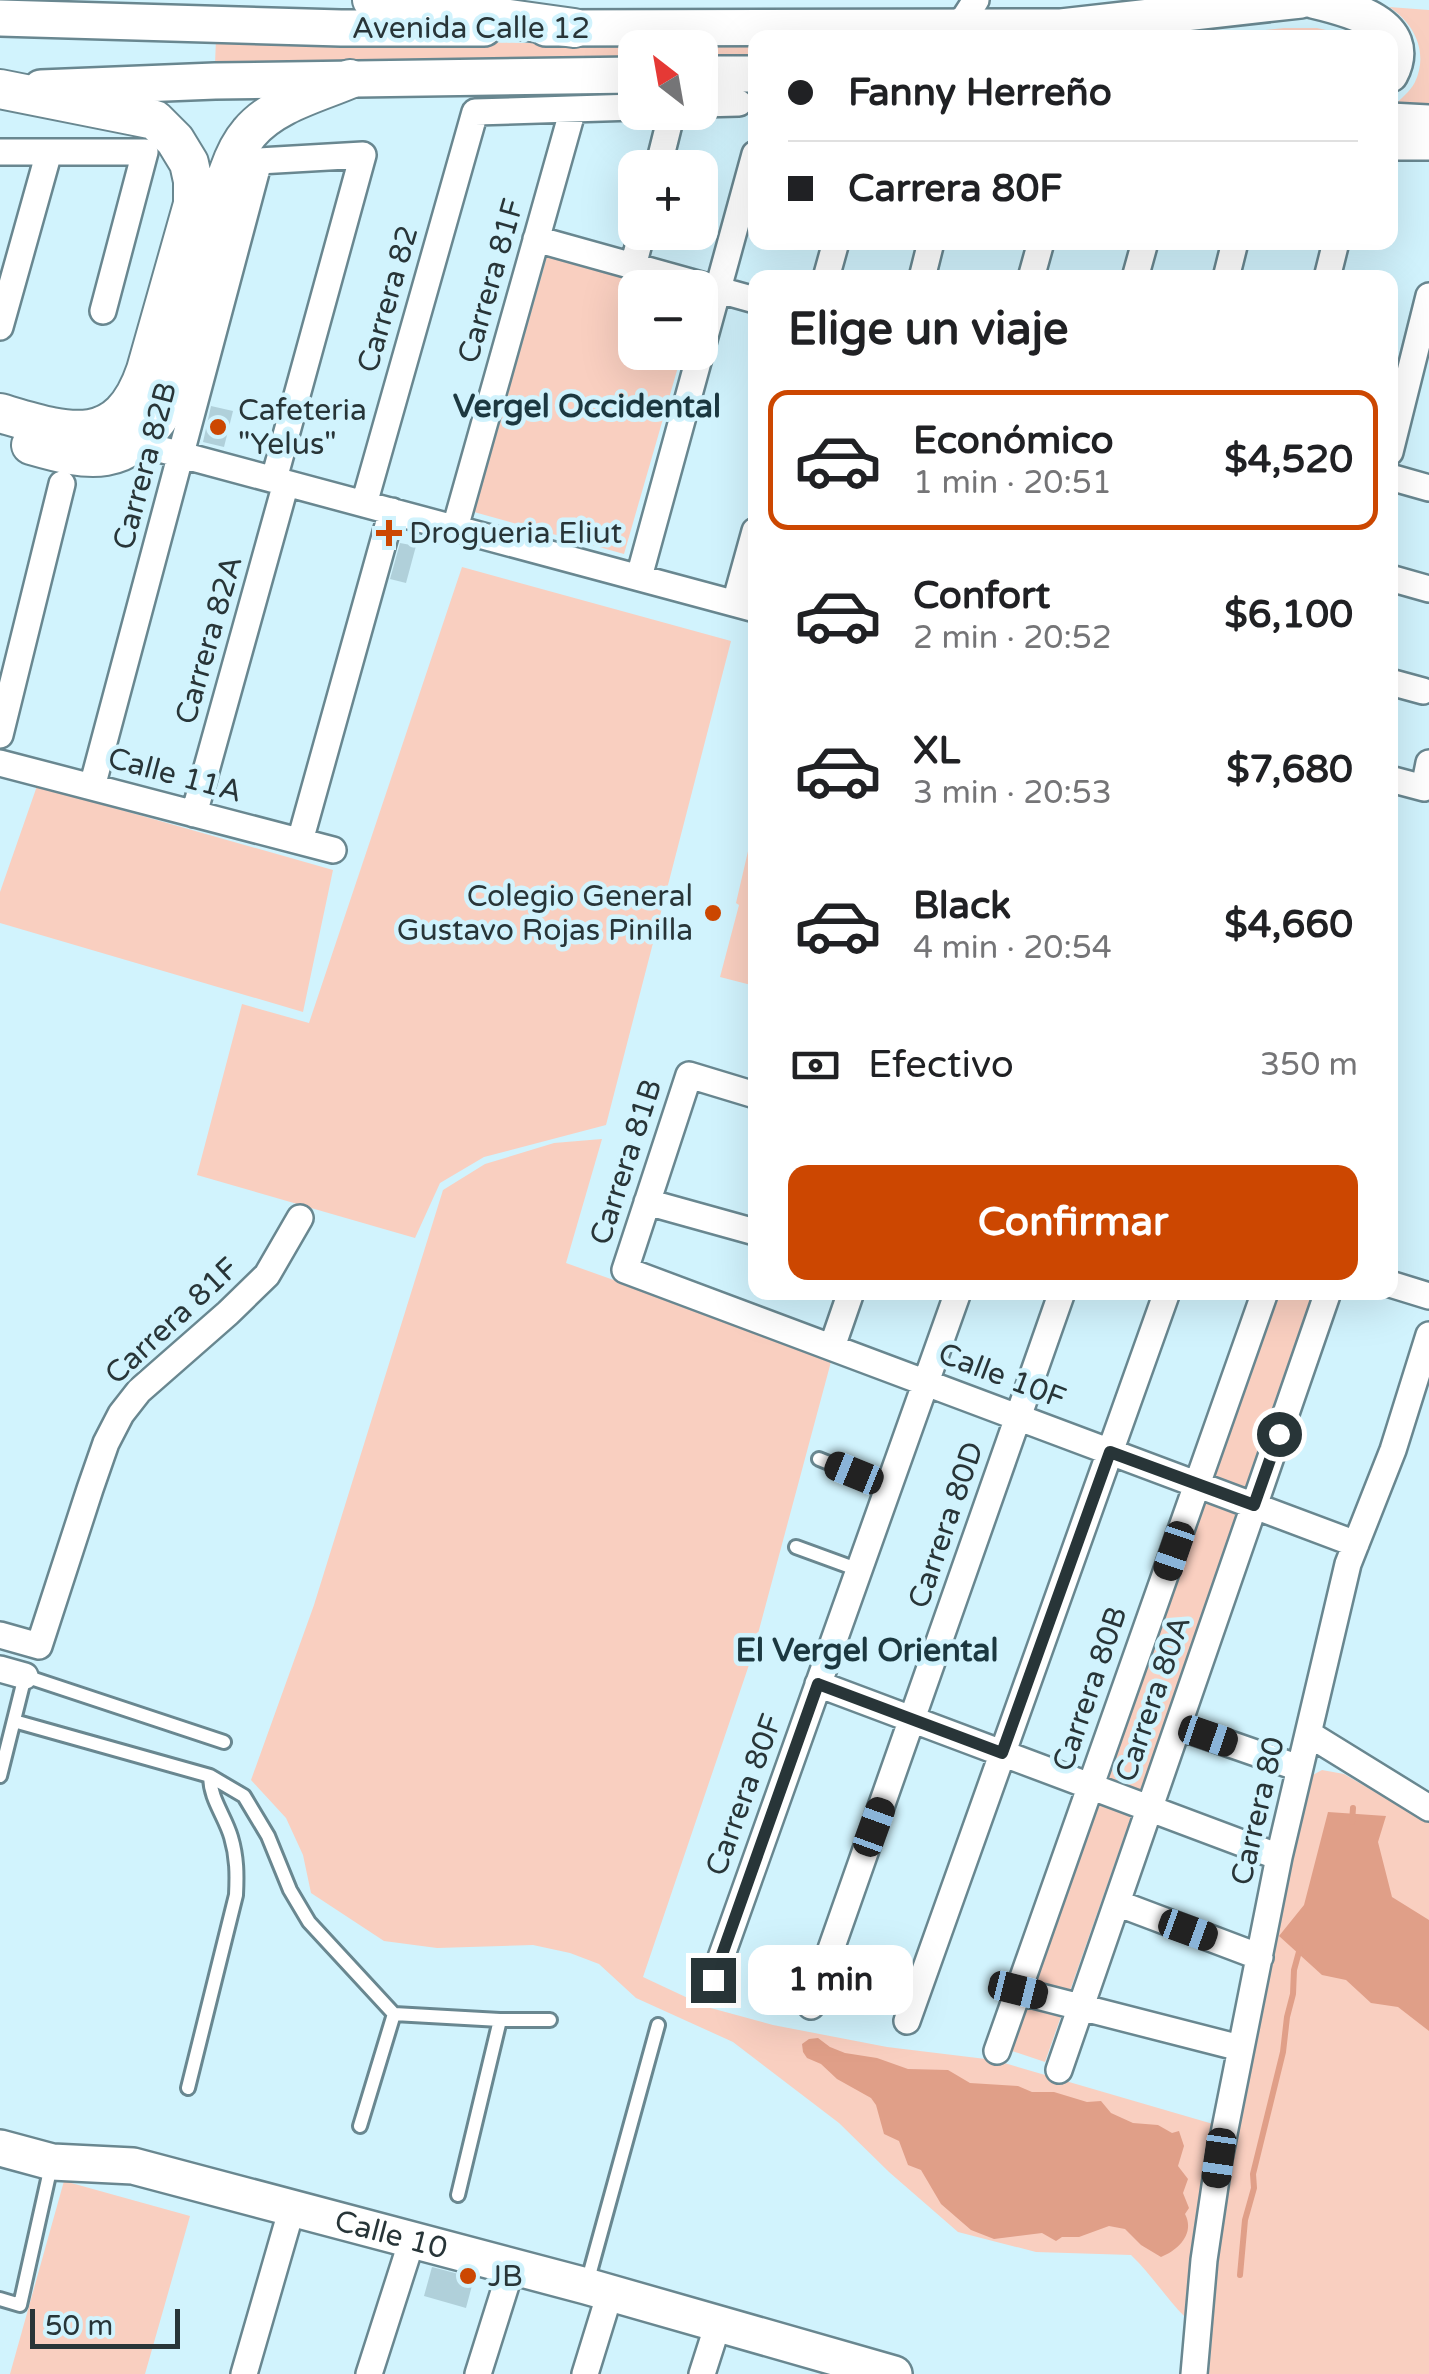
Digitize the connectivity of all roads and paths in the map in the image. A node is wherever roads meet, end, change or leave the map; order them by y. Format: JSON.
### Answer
{"nodes":[{"id":1,"x":372,"y":0,"type":"edge"},
{"id":2,"x":976,"y":0,"type":"edge"},
{"id":3,"x":1300,"y":0,"type":"edge"},
{"id":4,"x":1314,"y":0,"type":"edge"},
{"id":5,"x":1149,"y":8,"type":"edge"},
{"id":6,"x":0,"y":18,"type":"edge"},
{"id":7,"x":574,"y":28,"type":"junction"},
{"id":8,"x":952,"y":28,"type":"junction"},
{"id":9,"x":1384,"y":30,"type":"edge"},
{"id":10,"x":618,"y":75,"type":"edge"},
{"id":11,"x":350,"y":78,"type":"junction"},
{"id":12,"x":718,"y":78,"type":"edge"},
{"id":13,"x":748,"y":85,"type":"edge"},
{"id":14,"x":748,"y":85,"type":"edge"},
{"id":15,"x":0,"y":89,"type":"edge"},
{"id":16,"x":718,"y":97,"type":"edge"},
{"id":17,"x":618,"y":107,"type":"edge"},
{"id":18,"x":572,"y":109,"type":"junction"},
{"id":19,"x":1398,"y":121,"type":"edge"},
{"id":20,"x":1429,"y":123,"type":"edge"},
{"id":21,"x":1398,"y":146,"type":"edge"},
{"id":22,"x":1429,"y":147,"type":"edge"},
{"id":23,"x":0,"y":152,"type":"edge"},
{"id":24,"x":49,"y":152,"type":"junction"},
{"id":25,"x":259,"y":161,"type":"joint"},
{"id":26,"x":748,"y":180,"type":"edge"},
{"id":27,"x":536,"y":239,"type":"junction"},
{"id":28,"x":637,"y":250,"type":"edge"},
{"id":29,"x":633,"y":266,"type":"junction"},
{"id":30,"x":647,"y":270,"type":"edge"},
{"id":31,"x":718,"y":290,"type":"joint"},
{"id":32,"x":1429,"y":296,"type":"edge"},
{"id":33,"x":748,"y":298,"type":"edge"},
{"id":34,"x":103,"y":311,"type":"dead end"},
{"id":35,"x":0,"y":327,"type":"edge"},
{"id":36,"x":696,"y":370,"type":"edge"},
{"id":37,"x":0,"y":413,"type":"edge"},
{"id":38,"x":1398,"y":420,"type":"edge"},
{"id":39,"x":0,"y":436,"type":"edge"},
{"id":40,"x":136,"y":443,"type":"junction"},
{"id":41,"x":182,"y":455,"type":"junction"},
{"id":42,"x":1398,"y":479,"type":"edge"},
{"id":43,"x":280,"y":481,"type":"junction"},
{"id":44,"x":62,"y":484,"type":"dead end"},
{"id":45,"x":1429,"y":488,"type":"edge"},
{"id":46,"x":364,"y":504,"type":"junction"},
{"id":47,"x":392,"y":511,"type":"junction"},
{"id":48,"x":456,"y":528,"type":"junction"},
{"id":49,"x":638,"y":578,"type":"junction"},
{"id":50,"x":1398,"y":580,"type":"edge"},
{"id":51,"x":1429,"y":589,"type":"edge"},
{"id":52,"x":745,"y":606,"type":"edge"},
{"id":53,"x":1398,"y":684,"type":"edge"},
{"id":54,"x":1423,"y":691,"type":"dead end"},
{"id":55,"x":0,"y":734,"type":"edge"},
{"id":56,"x":0,"y":763,"type":"edge"},
{"id":57,"x":1426,"y":776,"type":"edge"},
{"id":58,"x":1398,"y":778,"type":"edge"},
{"id":59,"x":92,"y":787,"type":"junction"},
{"id":60,"x":194,"y":814,"type":"junction"},
{"id":61,"x":300,"y":842,"type":"junction"},
{"id":62,"x":333,"y":850,"type":"dead end"},
{"id":63,"x":748,"y":1093,"type":"edge"},
{"id":64,"x":648,"y":1202,"type":"junction"},
{"id":65,"x":300,"y":1218,"type":"dead end"},
{"id":66,"x":748,"y":1230,"type":"edge"},
{"id":67,"x":625,"y":1270,"type":"joint"},
{"id":68,"x":1398,"y":1286,"type":"edge"},
{"id":69,"x":1429,"y":1296,"type":"edge"},
{"id":70,"x":848,"y":1300,"type":"edge"},
{"id":71,"x":955,"y":1300,"type":"edge"},
{"id":72,"x":1059,"y":1300,"type":"edge"},
{"id":73,"x":1164,"y":1300,"type":"edge"},
{"id":74,"x":1262,"y":1300,"type":"edge"},
{"id":75,"x":1325,"y":1300,"type":"edge"},
{"id":76,"x":1429,"y":1335,"type":"edge"},
{"id":77,"x":832,"y":1348,"type":"junction"},
{"id":78,"x":926,"y":1382,"type":"junction"},
{"id":79,"x":1018,"y":1417,"type":"junction"},
{"id":80,"x":1110,"y":1452,"type":"junction"},
{"id":81,"x":819,"y":1459,"type":"dead end"},
{"id":82,"x":1197,"y":1484,"type":"junction"},
{"id":83,"x":888,"y":1487,"type":"junction"},
{"id":84,"x":1254,"y":1505,"type":"junction"},
{"id":85,"x":1356,"y":1544,"type":"junction"},
{"id":86,"x":796,"y":1548,"type":"dead end"},
{"id":87,"x":859,"y":1570,"type":"junction"},
{"id":88,"x":0,"y":1635,"type":"edge"},
{"id":89,"x":12,"y":1673,"type":"edge"},
{"id":90,"x":818,"y":1684,"type":"junction"},
{"id":91,"x":912,"y":1719,"type":"junction"},
{"id":92,"x":14,"y":1721,"type":"junction"},
{"id":93,"x":1178,"y":1726,"type":"junction"},
{"id":94,"x":1309,"y":1734,"type":"junction"},
{"id":95,"x":224,"y":1742,"type":"dead end"},
{"id":96,"x":1002,"y":1753,"type":"junction"},
{"id":97,"x":1300,"y":1768,"type":"junction"},
{"id":98,"x":0,"y":1776,"type":"edge"},
{"id":99,"x":210,"y":1776,"type":"junction"},
{"id":100,"x":1090,"y":1786,"type":"junction"},
{"id":101,"x":1150,"y":1808,"type":"junction"},
{"id":102,"x":1429,"y":1808,"type":"edge"},
{"id":103,"x":1279,"y":1857,"type":"junction"},
{"id":104,"x":1117,"y":1903,"type":"junction"},
{"id":105,"x":1260,"y":1957,"type":"junction"},
{"id":106,"x":713,"y":1980,"type":"dead end"},
{"id":107,"x":1018,"y":1990,"type":"junction"},
{"id":108,"x":811,"y":2006,"type":"dead end"},
{"id":109,"x":1081,"y":2006,"type":"junction"},
{"id":110,"x":394,"y":2014,"type":"junction"},
{"id":111,"x":500,"y":2020,"type":"junction"},
{"id":112,"x":550,"y":2020,"type":"dead end"},
{"id":113,"x":907,"y":2021,"type":"dead end"},
{"id":114,"x":658,"y":2025,"type":"dead end"},
{"id":115,"x":1240,"y":2048,"type":"junction"},
{"id":116,"x":997,"y":2051,"type":"dead end"},
{"id":117,"x":1059,"y":2070,"type":"dead end"},
{"id":118,"x":188,"y":2088,"type":"dead end"},
{"id":119,"x":360,"y":2126,"type":"dead end"},
{"id":120,"x":0,"y":2148,"type":"edge"},
{"id":121,"x":52,"y":2162,"type":"junction"},
{"id":122,"x":458,"y":2196,"type":"dead end"},
{"id":123,"x":292,"y":2208,"type":"junction"},
{"id":124,"x":412,"y":2240,"type":"junction"},
{"id":125,"x":512,"y":2266,"type":"junction"},
{"id":126,"x":598,"y":2289,"type":"junction"},
{"id":127,"x":0,"y":2298,"type":"edge"},
{"id":128,"x":718,"y":2324,"type":"junction"},
{"id":129,"x":829,"y":2365,"type":"edge"},
{"id":130,"x":244,"y":2374,"type":"edge"},
{"id":131,"x":369,"y":2374,"type":"edge"},
{"id":132,"x":478,"y":2374,"type":"edge"},
{"id":133,"x":585,"y":2374,"type":"edge"},
{"id":134,"x":702,"y":2374,"type":"edge"},
{"id":135,"x":894,"y":2374,"type":"edge"},
{"id":136,"x":1194,"y":2374,"type":"edge"}],
"edges":[{"from":1,"to":7,"type":"main road"},
{"from":2,"to":8,"type":"street"},
{"from":3,"to":5,"type":"main road","name":"Avenida Calle 12"},
{"from":4,"to":9,"type":"main road"},
{"from":5,"to":8,"type":"main road","name":"Avenida Calle 12"},
{"from":6,"to":7,"type":"main road","name":"Avenida Calle 12"},
{"from":7,"to":8,"type":"main road","name":"Avenida Calle 12"},
{"from":10,"to":11,"type":"main road","name":"Avenida Calle 12"},
{"from":11,"to":15,"type":"main road","name":"Avenida Calle 12"},
{"from":11,"to":40,"type":"main road"},
{"from":12,"to":13,"type":"main road"},
{"from":14,"to":16,"type":"street"},
{"from":15,"to":37,"type":"main road"},
{"from":17,"to":18,"type":"street"},
{"from":18,"to":27,"type":"street","name":"Carrera 81F"},
{"from":18,"to":46,"type":"street","name":"Carrera 82"},
{"from":19,"to":20,"type":"main road"},
{"from":21,"to":22,"type":"street"},
{"from":23,"to":24,"type":"street"},
{"from":24,"to":34,"type":"street"},
{"from":24,"to":35,"type":"street"},
{"from":25,"to":41,"type":"street","name":"Carrera 82B"},
{"from":25,"to":43,"type":"street","name":"Carrera 82A"},
{"from":26,"to":31,"type":"street"},
{"from":27,"to":29,"type":"street"},
{"from":27,"to":48,"type":"street","name":"Carrera 81F"},
{"from":28,"to":29,"type":"street"},
{"from":29,"to":30,"type":"street"},
{"from":31,"to":33,"type":"street"},
{"from":32,"to":38,"type":"street"},
{"from":36,"to":49,"type":"street"},
{"from":39,"to":40,"type":"main road"},
{"from":40,"to":41,"type":"street"},
{"from":41,"to":43,"type":"street"},
{"from":41,"to":59,"type":"street","name":"Carrera 82B"},
{"from":42,"to":45,"type":"street"},
{"from":43,"to":46,"type":"street"},
{"from":43,"to":60,"type":"street","name":"Carrera 82A"},
{"from":44,"to":55,"type":"street"},
{"from":46,"to":47,"type":"street"},
{"from":47,"to":48,"type":"street"},
{"from":47,"to":61,"type":"street"},
{"from":48,"to":49,"type":"street"},
{"from":49,"to":52,"type":"street"},
{"from":50,"to":51,"type":"street"},
{"from":53,"to":54,"type":"street"},
{"from":56,"to":59,"type":"street","name":"Calle 11A"},
{"from":57,"to":58,"type":"street"},
{"from":59,"to":60,"type":"street","name":"Calle 11A"},
{"from":60,"to":61,"type":"street","name":"Calle 11A"},
{"from":61,"to":62,"type":"street","name":"Calle 11A"},
{"from":63,"to":64,"type":"street","name":"Carrera 81B"},
{"from":64,"to":66,"type":"street"},
{"from":64,"to":67,"type":"street","name":"Carrera 81B"},
{"from":65,"to":88,"type":"street","name":"Carrera 81F"},
{"from":67,"to":77,"type":"street","name":"Calle 10F"},
{"from":68,"to":69,"type":"street"},
{"from":70,"to":77,"type":"street"},
{"from":71,"to":78,"type":"street","name":"Carrera 80F"},
{"from":72,"to":79,"type":"street","name":"Carrera 80D"},
{"from":73,"to":80,"type":"street"},
{"from":74,"to":82,"type":"street","name":"Carrera 80B"},
{"from":75,"to":84,"type":"street","name":"Carrera 80A"},
{"from":76,"to":85,"type":"street","name":"Carrera 80"},
{"from":77,"to":78,"type":"street","name":"Calle 10F"},
{"from":78,"to":79,"type":"street","name":"Calle 10F"},
{"from":78,"to":83,"type":"street","name":"Carrera 80F"},
{"from":79,"to":80,"type":"street","name":"Calle 10F"},
{"from":79,"to":91,"type":"street","name":"Carrera 80D"},
{"from":80,"to":82,"type":"street","name":"Calle 10F"},
{"from":80,"to":96,"type":"street"},
{"from":81,"to":83,"type":"lane"},
{"from":82,"to":84,"type":"street","name":"Calle 10F"},
{"from":82,"to":100,"type":"street","name":"Carrera 80B"},
{"from":83,"to":87,"type":"street","name":"Carrera 80F"},
{"from":84,"to":85,"type":"street","name":"Calle 10F"},
{"from":84,"to":93,"type":"street","name":"Carrera 80A"},
{"from":85,"to":94,"type":"street","name":"Carrera 80"},
{"from":86,"to":87,"type":"lane"},
{"from":87,"to":90,"type":"street","name":"Carrera 80F"},
{"from":89,"to":92,"type":"lane"},
{"from":89,"to":95,"type":"lane"},
{"from":90,"to":91,"type":"street"},
{"from":90,"to":106,"type":"street","name":"Carrera 80F"},
{"from":91,"to":96,"type":"street"},
{"from":91,"to":108,"type":"street","name":"Carrera 80D"},
{"from":92,"to":98,"type":"lane"},
{"from":92,"to":99,"type":"lane"},
{"from":93,"to":97,"type":"street"},
{"from":93,"to":101,"type":"street","name":"Carrera 80A"},
{"from":94,"to":97,"type":"street","name":"Carrera 80"},
{"from":94,"to":102,"type":"street"},
{"from":96,"to":100,"type":"street"},
{"from":96,"to":113,"type":"street"},
{"from":97,"to":103,"type":"street","name":"Carrera 80"},
{"from":99,"to":110,"type":"lane"},
{"from":99,"to":118,"type":"lane"},
{"from":100,"to":101,"type":"street"},
{"from":100,"to":107,"type":"street","name":"Carrera 80B"},
{"from":101,"to":103,"type":"street"},
{"from":101,"to":104,"type":"street","name":"Carrera 80A"},
{"from":103,"to":105,"type":"street","name":"Carrera 80"},
{"from":104,"to":105,"type":"street"},
{"from":104,"to":109,"type":"street","name":"Carrera 80A"},
{"from":105,"to":115,"type":"street","name":"Carrera 80"},
{"from":107,"to":109,"type":"street"},
{"from":107,"to":116,"type":"street","name":"Carrera 80B"},
{"from":109,"to":115,"type":"street"},
{"from":109,"to":117,"type":"street","name":"Carrera 80A"},
{"from":110,"to":111,"type":"lane"},
{"from":110,"to":119,"type":"lane"},
{"from":111,"to":112,"type":"lane"},
{"from":111,"to":122,"type":"lane"},
{"from":114,"to":126,"type":"lane"},
{"from":115,"to":136,"type":"street","name":"Carrera 80"},
{"from":120,"to":121,"type":"main road","name":"Calle 10"},
{"from":121,"to":123,"type":"main road","name":"Calle 10"},
{"from":121,"to":127,"type":"lane"},
{"from":123,"to":124,"type":"main road","name":"Calle 10"},
{"from":123,"to":130,"type":"street"},
{"from":124,"to":125,"type":"main road","name":"Calle 10"},
{"from":124,"to":131,"type":"street"},
{"from":125,"to":126,"type":"main road","name":"Calle 10"},
{"from":125,"to":132,"type":"street"},
{"from":126,"to":128,"type":"main road","name":"Calle 10"},
{"from":126,"to":133,"type":"street"},
{"from":128,"to":129,"type":"main road","name":"Calle 10"},
{"from":128,"to":134,"type":"street"},
{"from":129,"to":135,"type":"main road","name":"Calle 10"}]}
